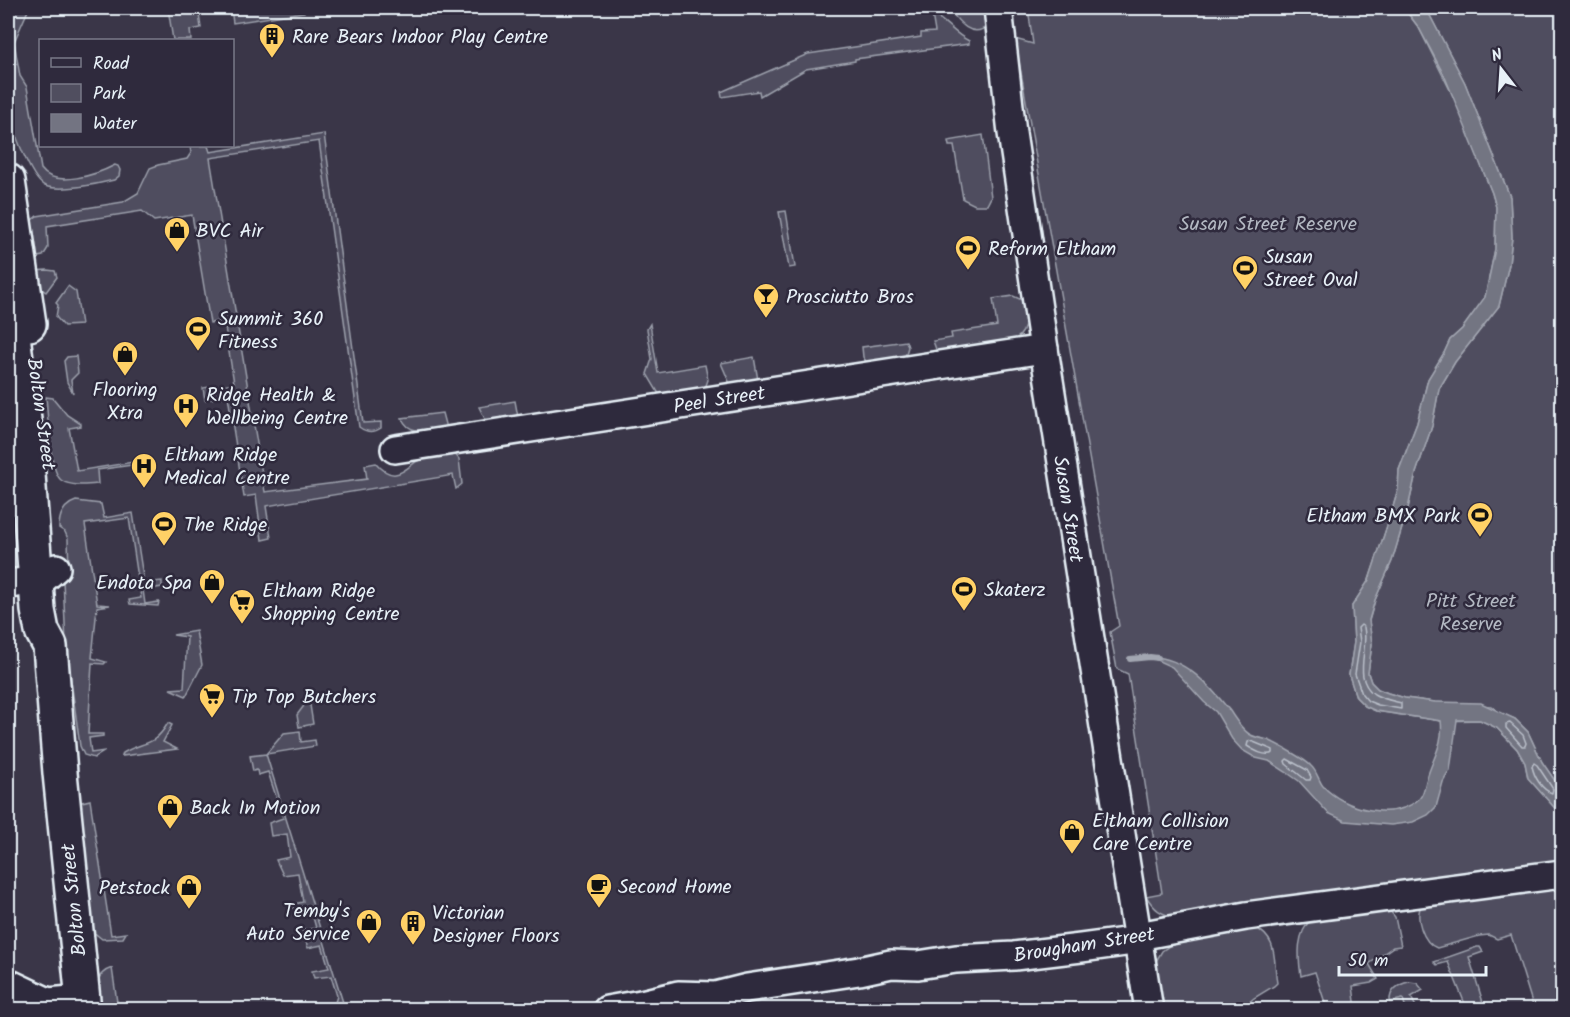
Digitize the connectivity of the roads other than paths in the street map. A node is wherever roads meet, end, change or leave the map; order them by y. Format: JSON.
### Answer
{"nodes":[{"id":1,"x":998,"y":8,"type":"edge"},
{"id":2,"x":8,"y":181,"type":"edge"},
{"id":3,"x":10,"y":213,"type":"edge"},
{"id":4,"x":8,"y":298,"type":"edge"},
{"id":5,"x":1044,"y":349,"type":"junction"},
{"id":6,"x":395,"y":449,"type":"dead end"},
{"id":7,"x":28,"y":571,"type":"edge"},
{"id":8,"x":1563,"y":874,"type":"edge"},
{"id":9,"x":1138,"y":938,"type":"junction"},
{"id":10,"x":8,"y":983,"type":"edge"},
{"id":11,"x":84,"y":1004,"type":"edge"},
{"id":12,"x":607,"y":1010,"type":"edge"},
{"id":13,"x":1149,"y":1010,"type":"edge"}],
"edges":[{"from":1,"to":5,"type":"street","name":"Susan Street"},
{"from":2,"to":3,"type":"main road","name":"Bolton Street"},
{"from":3,"to":7,"type":"main road","name":"Bolton Street"},
{"from":4,"to":7,"type":"main road","name":"Bolton Street"},
{"from":5,"to":6,"type":"street","name":"Peel Street"},
{"from":5,"to":9,"type":"street","name":"Susan Street"},
{"from":7,"to":11,"type":"main road","name":"Bolton Street"},
{"from":8,"to":9,"type":"street","name":"Brougham Street"},
{"from":9,"to":12,"type":"street","name":"Brougham Street"},
{"from":9,"to":13,"type":"street","name":"Susan Street"},
{"from":10,"to":11,"type":"street"}]}
